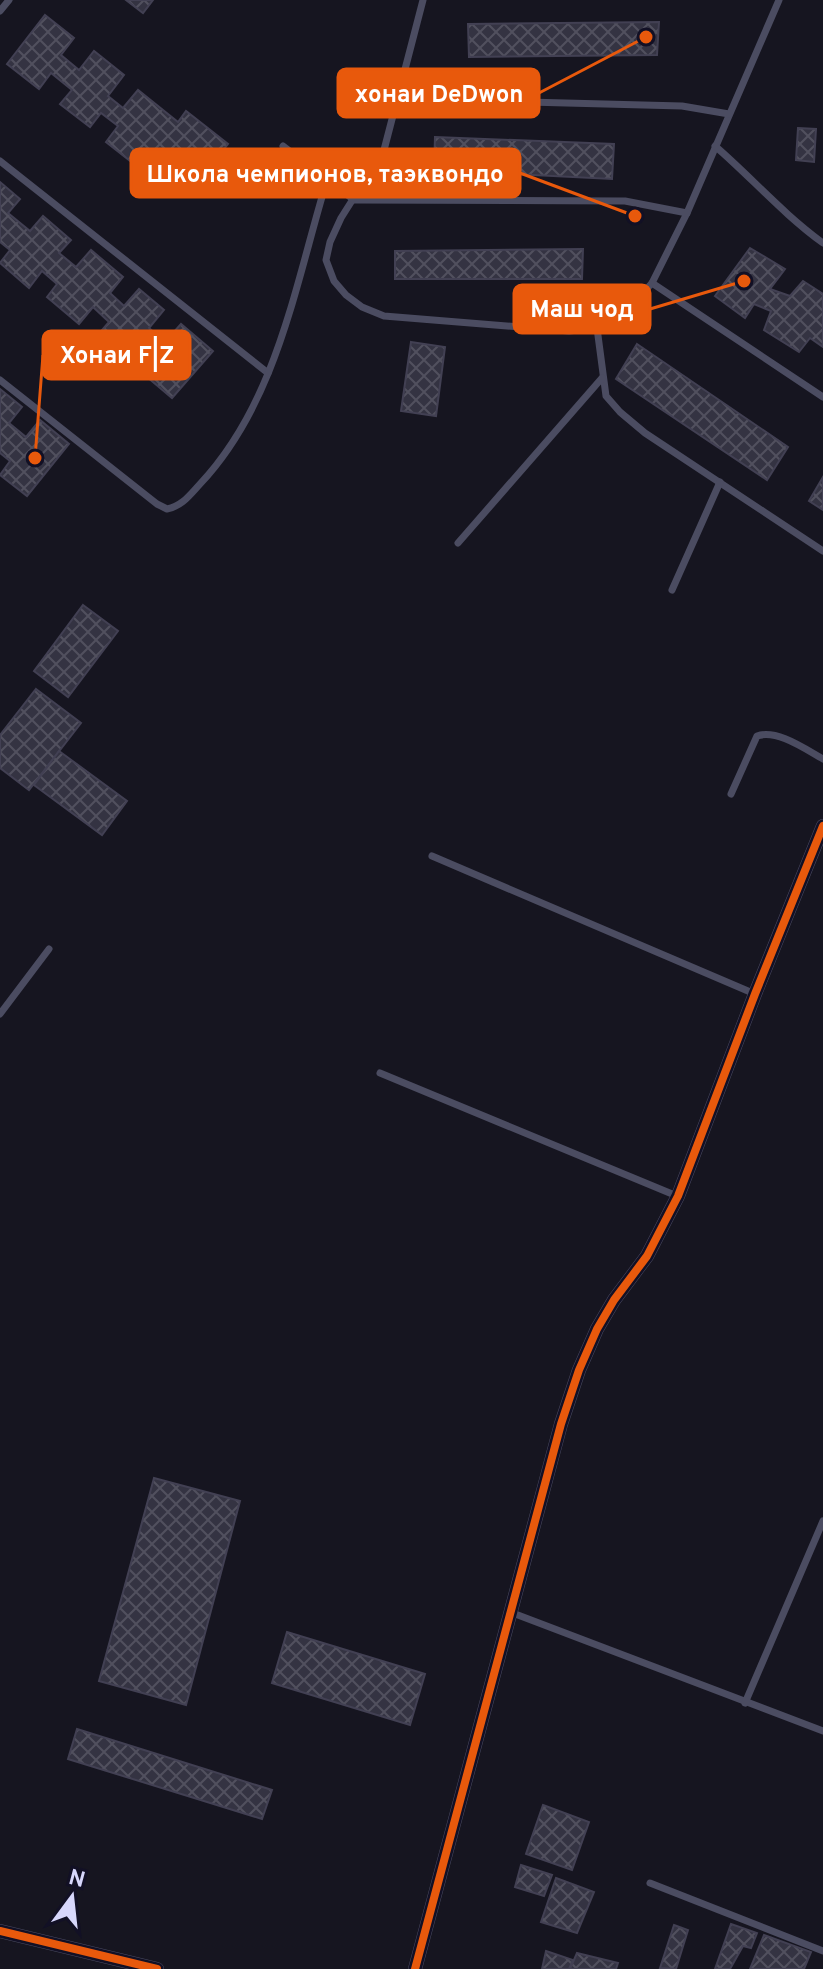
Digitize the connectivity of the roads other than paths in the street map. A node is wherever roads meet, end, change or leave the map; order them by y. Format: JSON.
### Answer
{"nodes":[{"id":1,"x":9,"y":0,"type":"edge"},
{"id":2,"x":423,"y":0,"type":"edge"},
{"id":3,"x":779,"y":0,"type":"edge"},
{"id":4,"x":0,"y":11,"type":"edge"},
{"id":5,"x":452,"y":100,"type":"dead end"},
{"id":6,"x":729,"y":114,"type":"junction"},
{"id":7,"x":283,"y":146,"type":"dead end"},
{"id":8,"x":715,"y":146,"type":"junction"},
{"id":9,"x":0,"y":161,"type":"edge"},
{"id":10,"x":327,"y":180,"type":"junction"},
{"id":11,"x":354,"y":200,"type":"junction"},
{"id":12,"x":687,"y":213,"type":"junction"},
{"id":13,"x":823,"y":243,"type":"edge"},
{"id":14,"x":652,"y":283,"type":"junction"},
{"id":15,"x":597,"y":328,"type":"junction"},
{"id":16,"x":268,"y":373,"type":"junction"},
{"id":17,"x":602,"y":378,"type":"junction"},
{"id":18,"x":0,"y":380,"type":"edge"},
{"id":19,"x":823,"y":397,"type":"edge"},
{"id":20,"x":720,"y":482,"type":"junction"},
{"id":21,"x":458,"y":543,"type":"dead end"},
{"id":22,"x":823,"y":551,"type":"edge"},
{"id":23,"x":672,"y":590,"type":"dead end"},
{"id":24,"x":823,"y":759,"type":"edge"},
{"id":25,"x":731,"y":794,"type":"dead end"},
{"id":26,"x":823,"y":826,"type":"edge"},
{"id":27,"x":432,"y":856,"type":"dead end"},
{"id":28,"x":49,"y":949,"type":"dead end"},
{"id":29,"x":755,"y":994,"type":"junction"},
{"id":30,"x":0,"y":1014,"type":"edge"},
{"id":31,"x":380,"y":1073,"type":"dead end"},
{"id":32,"x":678,"y":1196,"type":"junction"},
{"id":33,"x":823,"y":1521,"type":"edge"},
{"id":34,"x":510,"y":1612,"type":"junction"},
{"id":35,"x":745,"y":1703,"type":"junction"},
{"id":36,"x":823,"y":1731,"type":"edge"},
{"id":37,"x":650,"y":1883,"type":"dead end"},
{"id":38,"x":0,"y":1931,"type":"edge"},
{"id":39,"x":823,"y":1951,"type":"edge"},
{"id":40,"x":132,"y":1966,"type":"edge"},
{"id":41,"x":157,"y":1969,"type":"edge"},
{"id":42,"x":415,"y":1969,"type":"edge"}],
"edges":[{"from":1,"to":4,"type":"lane"},
{"from":2,"to":11,"type":"lane"},
{"from":3,"to":6,"type":"lane"},
{"from":5,"to":6,"type":"lane"},
{"from":6,"to":8,"type":"lane"},
{"from":7,"to":10,"type":"lane"},
{"from":8,"to":12,"type":"lane"},
{"from":8,"to":13,"type":"lane"},
{"from":9,"to":16,"type":"lane"},
{"from":10,"to":11,"type":"lane"},
{"from":10,"to":16,"type":"lane"},
{"from":11,"to":12,"type":"lane"},
{"from":11,"to":15,"type":"lane"},
{"from":12,"to":14,"type":"lane"},
{"from":14,"to":15,"type":"lane"},
{"from":14,"to":19,"type":"lane"},
{"from":15,"to":17,"type":"lane"},
{"from":16,"to":18,"type":"lane"},
{"from":17,"to":20,"type":"lane"},
{"from":17,"to":21,"type":"lane"},
{"from":20,"to":22,"type":"lane"},
{"from":20,"to":23,"type":"lane"},
{"from":24,"to":25,"type":"lane"},
{"from":26,"to":29,"type":"street"},
{"from":27,"to":29,"type":"lane"},
{"from":28,"to":30,"type":"lane"},
{"from":29,"to":32,"type":"street"},
{"from":31,"to":32,"type":"lane"},
{"from":32,"to":34,"type":"street"},
{"from":33,"to":35,"type":"lane"},
{"from":34,"to":35,"type":"lane"},
{"from":34,"to":42,"type":"street"},
{"from":35,"to":36,"type":"lane"},
{"from":37,"to":39,"type":"lane"},
{"from":38,"to":40,"type":"street"},
{"from":40,"to":41,"type":"street"}]}
